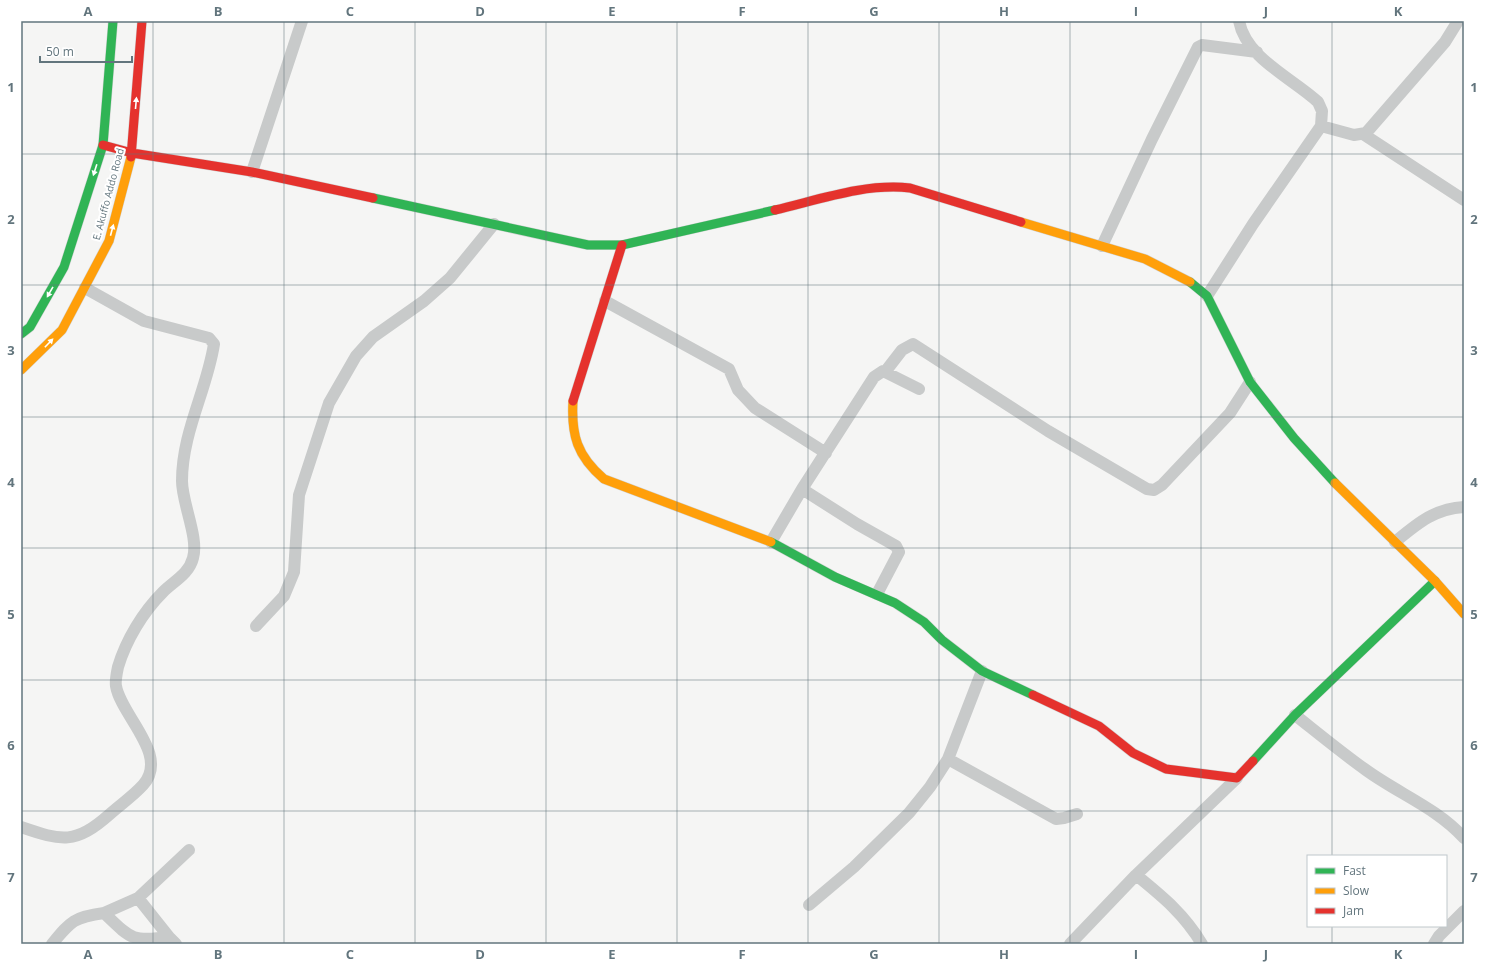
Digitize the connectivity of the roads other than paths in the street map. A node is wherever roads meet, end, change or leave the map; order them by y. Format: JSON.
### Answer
{"nodes":[{"id":1,"x":113,"y":21,"type":"edge"},
{"id":2,"x":142,"y":21,"type":"edge"},
{"id":3,"x":302,"y":21,"type":"edge"},
{"id":4,"x":1239,"y":21,"type":"edge"},
{"id":5,"x":1458,"y":21,"type":"edge"},
{"id":6,"x":1257,"y":52,"type":"junction"},
{"id":7,"x":1321,"y":126,"type":"junction"},
{"id":8,"x":1363,"y":134,"type":"junction"},
{"id":9,"x":103,"y":145,"type":"junction"},
{"id":10,"x":132,"y":153,"type":"junction"},
{"id":11,"x":252,"y":172,"type":"junction"},
{"id":12,"x":1464,"y":200,"type":"edge"},
{"id":13,"x":494,"y":224,"type":"junction"},
{"id":14,"x":622,"y":245,"type":"junction"},
{"id":15,"x":1102,"y":246,"type":"junction"},
{"id":16,"x":85,"y":288,"type":"junction"},
{"id":17,"x":1207,"y":296,"type":"junction"},
{"id":18,"x":606,"y":301,"type":"junction"},
{"id":19,"x":21,"y":334,"type":"edge"},
{"id":20,"x":21,"y":370,"type":"edge"},
{"id":21,"x":885,"y":372,"type":"junction"},
{"id":22,"x":1250,"y":382,"type":"junction"},
{"id":23,"x":919,"y":389,"type":"dead end"},
{"id":24,"x":826,"y":453,"type":"junction"},
{"id":25,"x":802,"y":489,"type":"junction"},
{"id":26,"x":1464,"y":507,"type":"edge"},
{"id":27,"x":770,"y":542,"type":"junction"},
{"id":28,"x":1395,"y":542,"type":"junction"},
{"id":29,"x":1435,"y":581,"type":"junction"},
{"id":30,"x":877,"y":594,"type":"junction"},
{"id":31,"x":1464,"y":614,"type":"edge"},
{"id":32,"x":256,"y":626,"type":"dead end"},
{"id":33,"x":982,"y":671,"type":"junction"},
{"id":34,"x":1295,"y":715,"type":"junction"},
{"id":35,"x":948,"y":759,"type":"junction"},
{"id":36,"x":1237,"y":778,"type":"junction"},
{"id":37,"x":1077,"y":814,"type":"dead end"},
{"id":38,"x":21,"y":827,"type":"edge"},
{"id":39,"x":1464,"y":838,"type":"edge"},
{"id":40,"x":189,"y":850,"type":"dead end"},
{"id":41,"x":1136,"y":875,"type":"junction"},
{"id":42,"x":138,"y":898,"type":"junction"},
{"id":43,"x":809,"y":905,"type":"dead end"},
{"id":44,"x":1464,"y":911,"type":"edge"},
{"id":45,"x":104,"y":913,"type":"junction"},
{"id":46,"x":173,"y":941,"type":"edge"},
{"id":47,"x":52,"y":944,"type":"edge"},
{"id":48,"x":1070,"y":944,"type":"edge"},
{"id":49,"x":1202,"y":944,"type":"edge"},
{"id":50,"x":1434,"y":944,"type":"edge"}],
"edges":[{"from":1,"to":9,"type":"street","name":"E. Akuffo Addo Road"},
{"from":10,"to":2,"type":"street","name":"E. Akuffo Addo Road","one_way":true},
{"from":3,"to":11,"type":"street"},
{"from":4,"to":6,"type":"street"},
{"from":5,"to":8,"type":"street"},
{"from":6,"to":7,"type":"street"},
{"from":6,"to":15,"type":"street"},
{"from":7,"to":8,"type":"street"},
{"from":7,"to":17,"type":"street"},
{"from":8,"to":12,"type":"street"},
{"from":9,"to":10,"type":"street"},
{"from":9,"to":19,"type":"street","name":"E. Akuffo Addo Road","one_way":true},
{"from":10,"to":11,"type":"street"},
{"from":16,"to":10,"type":"street","name":"E. Akuffo Addo Road","one_way":true},
{"from":11,"to":13,"type":"street"},
{"from":13,"to":14,"type":"street"},
{"from":13,"to":32,"type":"street"},
{"from":14,"to":15,"type":"street"},
{"from":14,"to":18,"type":"street"},
{"from":15,"to":17,"type":"street"},
{"from":20,"to":16,"type":"street","name":"E. Akuffo Addo Road","one_way":true},
{"from":16,"to":38,"type":"street"},
{"from":17,"to":22,"type":"street"},
{"from":18,"to":24,"type":"street"},
{"from":18,"to":27,"type":"street"},
{"from":21,"to":22,"type":"street"},
{"from":21,"to":23,"type":"street"},
{"from":21,"to":24,"type":"street"},
{"from":22,"to":28,"type":"street"},
{"from":24,"to":25,"type":"street"},
{"from":25,"to":27,"type":"street"},
{"from":25,"to":30,"type":"street"},
{"from":26,"to":28,"type":"street"},
{"from":27,"to":30,"type":"street"},
{"from":28,"to":29,"type":"street"},
{"from":29,"to":31,"type":"street"},
{"from":29,"to":34,"type":"street"},
{"from":30,"to":33,"type":"street"},
{"from":33,"to":35,"type":"street"},
{"from":33,"to":36,"type":"street"},
{"from":34,"to":36,"type":"street"},
{"from":34,"to":39,"type":"street"},
{"from":35,"to":37,"type":"street"},
{"from":35,"to":43,"type":"street"},
{"from":36,"to":41,"type":"street"},
{"from":40,"to":42,"type":"street"},
{"from":41,"to":48,"type":"street"},
{"from":41,"to":49,"type":"street"},
{"from":42,"to":45,"type":"street"},
{"from":42,"to":46,"type":"street"},
{"from":44,"to":50,"type":"street"},
{"from":45,"to":46,"type":"street"},
{"from":45,"to":47,"type":"street"}]}
